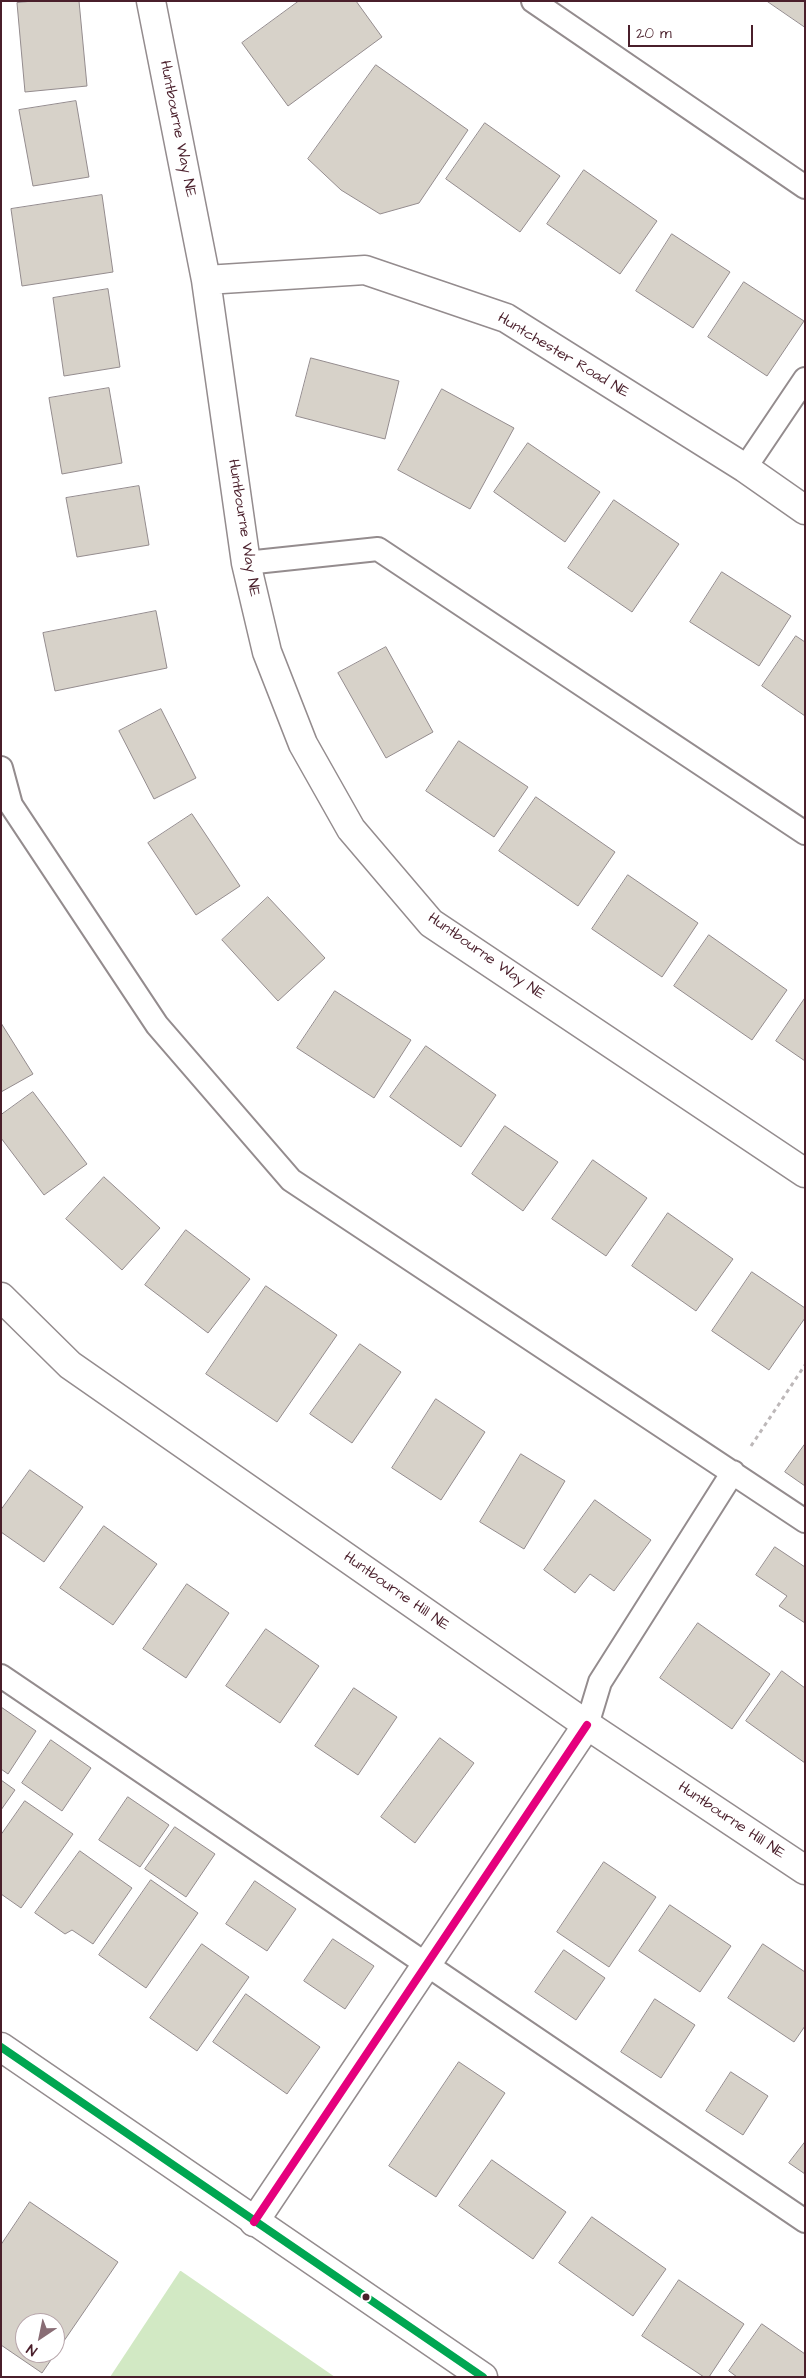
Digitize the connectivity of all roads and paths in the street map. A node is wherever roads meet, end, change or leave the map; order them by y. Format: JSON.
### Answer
{"nodes":[{"id":1,"x":151,"y":1,"type":"edge"},
{"id":2,"x":534,"y":1,"type":"edge"},
{"id":3,"x":805,"y":187,"type":"edge"},
{"id":4,"x":206,"y":280,"type":"junction"},
{"id":5,"x":805,"y":379,"type":"edge"},
{"id":6,"x":744,"y":468,"type":"junction"},
{"id":7,"x":805,"y":510,"type":"edge"},
{"id":8,"x":246,"y":563,"type":"junction"},
{"id":9,"x":1,"y":768,"type":"edge"},
{"id":10,"x":805,"y":833,"type":"edge"},
{"id":11,"x":805,"y":1173,"type":"edge"},
{"id":12,"x":1,"y":1298,"type":"edge"},
{"id":13,"x":805,"y":1365,"type":"edge"},
{"id":14,"x":734,"y":1472,"type":"junction"},
{"id":15,"x":805,"y":1521,"type":"edge"},
{"id":16,"x":1,"y":1676,"type":"edge"},
{"id":17,"x":586,"y":1725,"type":"junction"},
{"id":18,"x":805,"y":1870,"type":"edge"},
{"id":19,"x":427,"y":1966,"type":"junction"},
{"id":20,"x":1,"y":2047,"type":"edge"},
{"id":21,"x":805,"y":2221,"type":"edge"},
{"id":22,"x":254,"y":2222,"type":"junction"},
{"id":23,"x":483,"y":2377,"type":"edge"}],
"edges":[{"from":1,"to":4,"type":"street","name":"Huntbourne Way NE"},
{"from":2,"to":3,"type":"lane"},
{"from":4,"to":6,"type":"street","name":"Huntchester Road NE"},
{"from":4,"to":8,"type":"street","name":"Huntbourne Way NE"},
{"from":5,"to":6,"type":"lane"},
{"from":6,"to":7,"type":"street","name":"Huntchester Road NE"},
{"from":8,"to":10,"type":"lane"},
{"from":8,"to":11,"type":"street","name":"Huntbourne Way NE"},
{"from":9,"to":14,"type":"lane"},
{"from":12,"to":17,"type":"street","name":"Huntbourne Hill NE"},
{"from":13,"to":14,"type":"path"},
{"from":14,"to":15,"type":"lane"},
{"from":14,"to":17,"type":"lane"},
{"from":16,"to":19,"type":"lane"},
{"from":17,"to":18,"type":"street","name":"Huntbourne Hill NE"},
{"from":17,"to":19,"type":"street"},
{"from":19,"to":21,"type":"lane"},
{"from":19,"to":22,"type":"street"},
{"from":20,"to":22,"type":"street"},
{"from":22,"to":23,"type":"street"}]}
